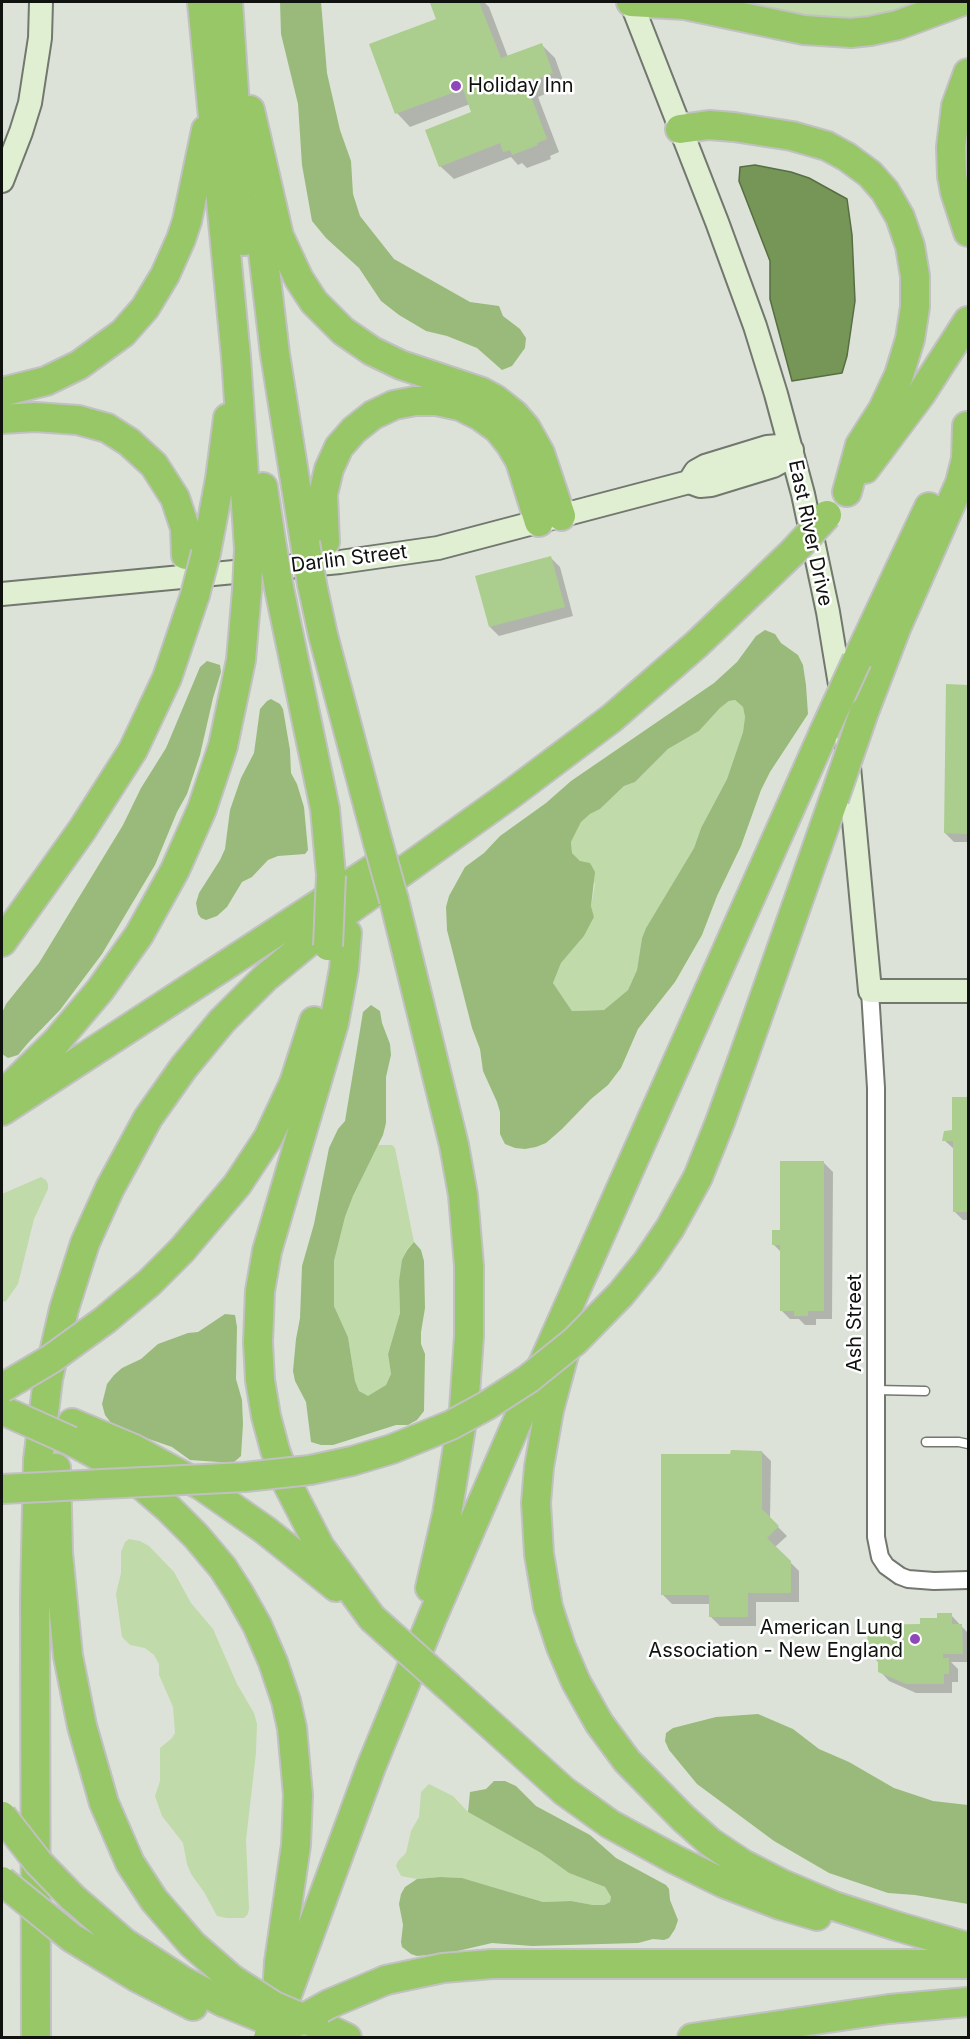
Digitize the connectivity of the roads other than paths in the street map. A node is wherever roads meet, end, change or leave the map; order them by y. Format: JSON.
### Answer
{"nodes":[{"id":1,"x":41,"y":2,"type":"edge"},
{"id":2,"x":202,"y":2,"type":"edge"},
{"id":3,"x":228,"y":2,"type":"edge"},
{"id":4,"x":240,"y":2,"type":"edge"},
{"id":5,"x":631,"y":2,"type":"edge"},
{"id":6,"x":960,"y":2,"type":"edge"},
{"id":7,"x":969,"y":73,"type":"edge"},
{"id":8,"x":212,"y":102,"type":"junction"},
{"id":9,"x":250,"y":110,"type":"junction"},
{"id":10,"x":681,"y":129,"type":"junction"},
{"id":11,"x":2,"y":181,"type":"edge"},
{"id":12,"x":969,"y":232,"type":"edge"},
{"id":13,"x":969,"y":321,"type":"edge"},
{"id":14,"x":236,"y":357,"type":"junction"},
{"id":15,"x":2,"y":392,"type":"edge"},
{"id":16,"x":2,"y":419,"type":"edge"},
{"id":17,"x":968,"y":425,"type":"edge"},
{"id":18,"x":792,"y":450,"type":"junction"},
{"id":19,"x":847,"y":492,"type":"junction"},
{"id":20,"x":550,"y":519,"type":"junction"},
{"id":21,"x":315,"y":543,"type":"junction"},
{"id":22,"x":260,"y":548,"type":"junction"},
{"id":23,"x":196,"y":554,"type":"junction"},
{"id":24,"x":2,"y":594,"type":"edge"},
{"id":25,"x":600,"y":726,"type":"junction"},
{"id":26,"x":338,"y":939,"type":"junction"},
{"id":27,"x":2,"y":942,"type":"edge"},
{"id":28,"x":870,"y":991,"type":"junction"},
{"id":29,"x":969,"y":991,"type":"edge"},
{"id":30,"x":2,"y":1095,"type":"edge"},
{"id":31,"x":2,"y":1111,"type":"edge"},
{"id":32,"x":85,"y":1243,"type":"junction"},
{"id":33,"x":588,"y":1262,"type":"junction"},
{"id":34,"x":2,"y":1388,"type":"edge"},
{"id":35,"x":876,"y":1390,"type":"junction"},
{"id":36,"x":925,"y":1391,"type":"dead end"},
{"id":37,"x":12,"y":1410,"type":"edge"},
{"id":38,"x":72,"y":1432,"type":"junction"},
{"id":39,"x":926,"y":1442,"type":"dead end"},
{"id":40,"x":969,"y":1444,"type":"edge"},
{"id":41,"x":2,"y":1489,"type":"edge"},
{"id":42,"x":969,"y":1580,"type":"edge"},
{"id":43,"x":372,"y":1618,"type":"junction"},
{"id":44,"x":395,"y":1705,"type":"junction"},
{"id":45,"x":2,"y":1816,"type":"edge"},
{"id":46,"x":2,"y":1881,"type":"edge"},
{"id":47,"x":969,"y":1947,"type":"edge"},
{"id":48,"x":969,"y":1964,"type":"edge"},
{"id":49,"x":224,"y":1999,"type":"junction"},
{"id":50,"x":969,"y":2002,"type":"edge"},
{"id":51,"x":889,"y":2009,"type":"junction"},
{"id":52,"x":274,"y":2032,"type":"edge"},
{"id":53,"x":331,"y":2034,"type":"edge"},
{"id":54,"x":36,"y":2037,"type":"edge"},
{"id":55,"x":692,"y":2037,"type":"edge"},
{"id":56,"x":818,"y":2037,"type":"edge"}],
"edges":[{"from":1,"to":11,"type":"street"},
{"from":2,"to":8,"type":"highway"},
{"from":3,"to":22,"type":"highway"},
{"from":4,"to":9,"type":"highway"},
{"from":5,"to":6,"type":"highway"},
{"from":5,"to":10,"type":"street","name":"East River Drive"},
{"from":7,"to":12,"type":"highway"},
{"from":8,"to":14,"type":"highway"},
{"from":8,"to":15,"type":"highway"},
{"from":9,"to":20,"type":"highway"},
{"from":9,"to":21,"type":"highway"},
{"from":10,"to":18,"type":"street","name":"East River Drive"},
{"from":10,"to":19,"type":"highway"},
{"from":13,"to":19,"type":"highway"},
{"from":14,"to":22,"type":"highway"},
{"from":14,"to":23,"type":"highway"},
{"from":16,"to":23,"type":"highway"},
{"from":17,"to":33,"type":"highway","bridge":true},
{"from":17,"to":41,"type":"highway","bridge":true},
{"from":18,"to":20,"type":"street","name":"Darlin Street"},
{"from":18,"to":28,"type":"street","name":"East River Drive"},
{"from":19,"to":25,"type":"highway","bridge":true},
{"from":20,"to":21,"type":"highway"},
{"from":20,"to":24,"type":"street","name":"Darlin Street"},
{"from":21,"to":44,"type":"highway","bridge":true},
{"from":22,"to":26,"type":"highway","bridge":true},
{"from":22,"to":30,"type":"highway","bridge":true},
{"from":23,"to":27,"type":"highway"},
{"from":25,"to":31,"type":"highway"},
{"from":25,"to":32,"type":"highway"},
{"from":26,"to":34,"type":"highway","bridge":true},
{"from":26,"to":43,"type":"highway"},
{"from":28,"to":29,"type":"street"},
{"from":28,"to":35,"type":"street","name":"Ash Street"},
{"from":32,"to":49,"type":"highway"},
{"from":32,"to":54,"type":"highway"},
{"from":33,"to":44,"type":"highway"},
{"from":33,"to":47,"type":"highway"},
{"from":35,"to":36,"type":"lane"},
{"from":35,"to":42,"type":"street","name":"Ash Street"},
{"from":37,"to":38,"type":"highway","bridge":true},
{"from":38,"to":43,"type":"highway"},
{"from":38,"to":52,"type":"highway"},
{"from":39,"to":40,"type":"lane"},
{"from":43,"to":47,"type":"highway","bridge":true},
{"from":44,"to":52,"type":"highway"},
{"from":45,"to":49,"type":"highway","bridge":true},
{"from":46,"to":49,"type":"highway","bridge":true},
{"from":48,"to":52,"type":"highway","bridge":true},
{"from":49,"to":52,"type":"highway"},
{"from":49,"to":53,"type":"highway","bridge":true},
{"from":50,"to":51,"type":"highway"},
{"from":51,"to":55,"type":"highway"},
{"from":51,"to":56,"type":"highway"}]}
